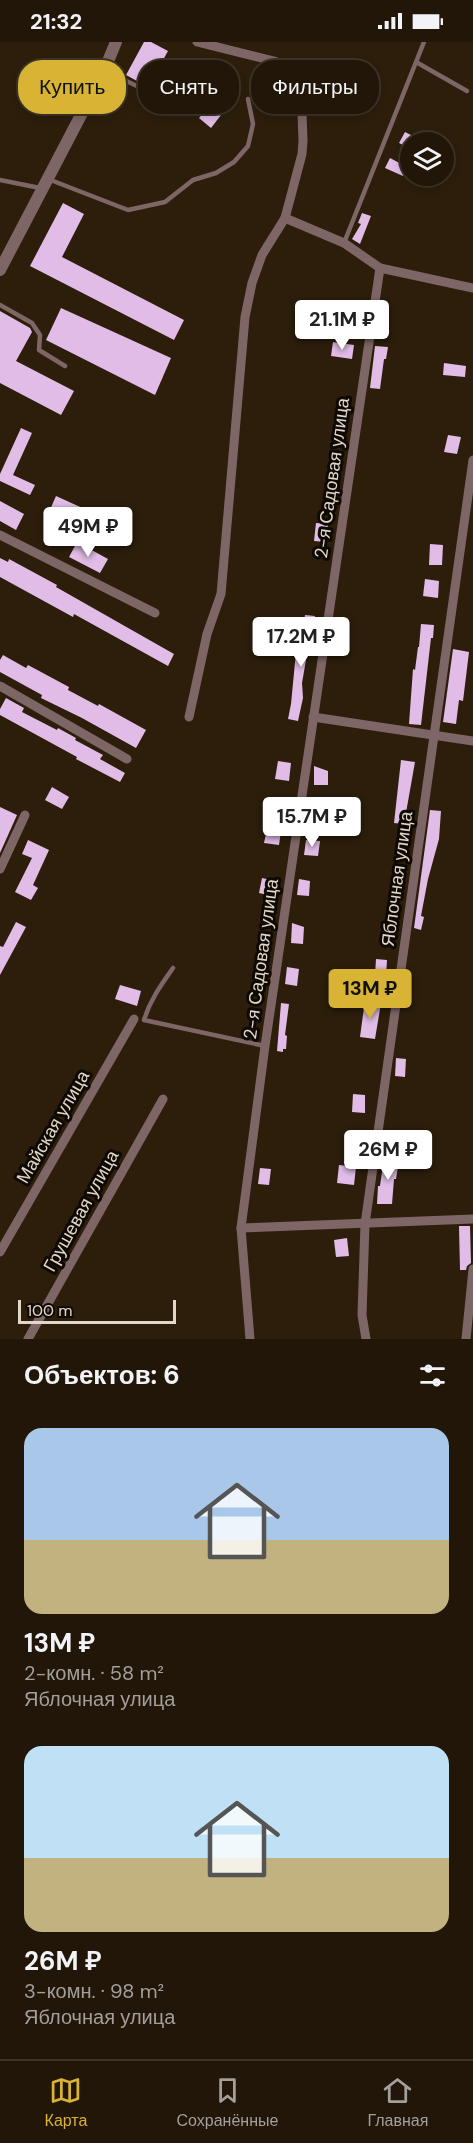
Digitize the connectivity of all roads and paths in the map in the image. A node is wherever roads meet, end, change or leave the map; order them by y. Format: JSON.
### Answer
{"nodes":[{"id":1,"x":116,"y":42,"type":"edge"},
{"id":2,"x":197,"y":42,"type":"edge"},
{"id":3,"x":424,"y":42,"type":"edge"},
{"id":4,"x":109,"y":60,"type":"edge"},
{"id":5,"x":416,"y":62,"type":"junction"},
{"id":6,"x":467,"y":91,"type":"dead end"},
{"id":7,"x":248,"y":99,"type":"dead end"},
{"id":8,"x":82,"y":114,"type":"edge"},
{"id":9,"x":0,"y":180,"type":"edge"},
{"id":10,"x":46,"y":184,"type":"junction"},
{"id":11,"x":285,"y":218,"type":"junction"},
{"id":12,"x":344,"y":243,"type":"junction"},
{"id":13,"x":380,"y":268,"type":"junction"},
{"id":14,"x":0,"y":270,"type":"edge"},
{"id":15,"x":473,"y":288,"type":"edge"},
{"id":16,"x":0,"y":305,"type":"edge"},
{"id":17,"x":65,"y":366,"type":"dead end"},
{"id":18,"x":473,"y":460,"type":"edge"},
{"id":19,"x":0,"y":535,"type":"edge"},
{"id":20,"x":155,"y":614,"type":"dead end"},
{"id":21,"x":0,"y":687,"type":"edge"},
{"id":22,"x":189,"y":717,"type":"dead end"},
{"id":23,"x":313,"y":717,"type":"junction"},
{"id":24,"x":434,"y":735,"type":"junction"},
{"id":25,"x":473,"y":741,"type":"edge"},
{"id":26,"x":127,"y":759,"type":"dead end"},
{"id":27,"x":24,"y":815,"type":"dead end"},
{"id":28,"x":0,"y":869,"type":"edge"},
{"id":29,"x":172,"y":968,"type":"dead end"},
{"id":30,"x":134,"y":1019,"type":"dead end"},
{"id":31,"x":265,"y":1046,"type":"junction"},
{"id":32,"x":163,"y":1099,"type":"dead end"},
{"id":33,"x":473,"y":1219,"type":"edge"},
{"id":34,"x":365,"y":1224,"type":"junction"},
{"id":35,"x":241,"y":1228,"type":"junction"},
{"id":36,"x":0,"y":1252,"type":"edge"},
{"id":37,"x":473,"y":1269,"type":"edge"},
{"id":38,"x":28,"y":1339,"type":"edge"},
{"id":39,"x":250,"y":1339,"type":"edge"},
{"id":40,"x":366,"y":1339,"type":"edge"},
{"id":41,"x":466,"y":1339,"type":"edge"}],
"edges":[{"from":1,"to":4,"type":"street"},
{"from":2,"to":11,"type":"street"},
{"from":3,"to":5,"type":"lane"},
{"from":5,"to":6,"type":"lane"},
{"from":5,"to":12,"type":"lane"},
{"from":7,"to":10,"type":"lane"},
{"from":8,"to":10,"type":"street"},
{"from":9,"to":10,"type":"lane"},
{"from":10,"to":14,"type":"street"},
{"from":11,"to":12,"type":"street"},
{"from":11,"to":22,"type":"street"},
{"from":12,"to":13,"type":"street"},
{"from":13,"to":15,"type":"street"},
{"from":13,"to":23,"type":"street","name":"2-я Садовая улица"},
{"from":16,"to":17,"type":"lane"},
{"from":18,"to":24,"type":"street","name":"Яблочная улица"},
{"from":19,"to":20,"type":"street"},
{"from":21,"to":26,"type":"street"},
{"from":23,"to":24,"type":"street"},
{"from":23,"to":31,"type":"street","name":"2-я Садовая улица"},
{"from":24,"to":25,"type":"street"},
{"from":24,"to":34,"type":"street","name":"Яблочная улица"},
{"from":27,"to":28,"type":"street"},
{"from":29,"to":31,"type":"lane"},
{"from":30,"to":36,"type":"street","name":"Майская улица"},
{"from":31,"to":35,"type":"street","name":"2-я Садовая улица"},
{"from":32,"to":38,"type":"street","name":"Грушевая улица"},
{"from":33,"to":34,"type":"street"},
{"from":34,"to":35,"type":"street"},
{"from":34,"to":40,"type":"street","name":"Яблочная улица"},
{"from":35,"to":39,"type":"street","name":"2-я Садовая улица"},
{"from":37,"to":41,"type":"street"}]}
